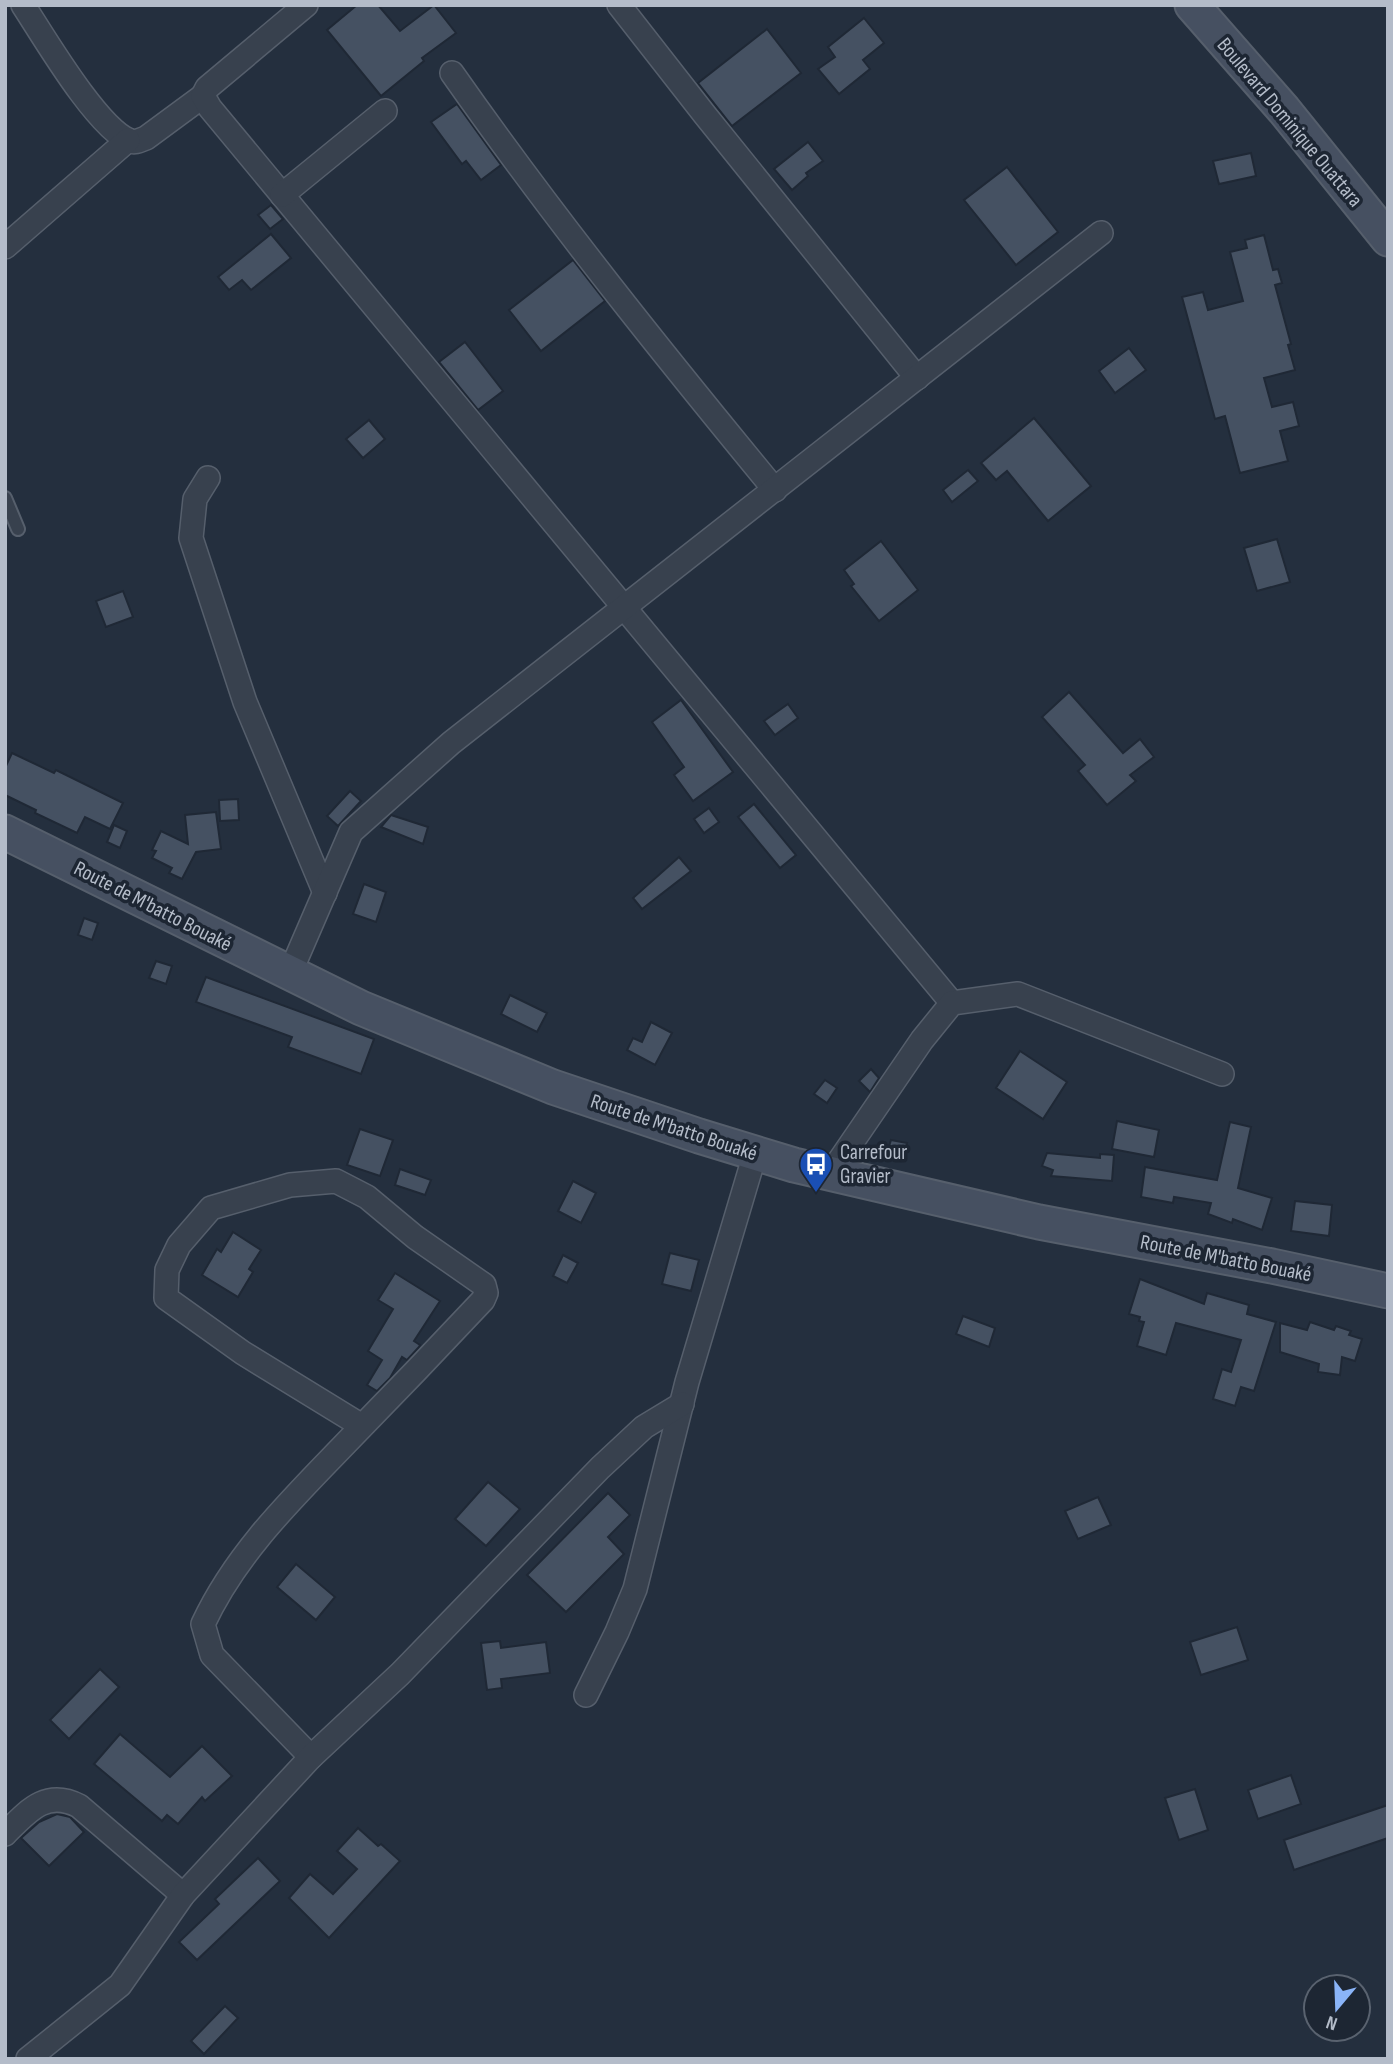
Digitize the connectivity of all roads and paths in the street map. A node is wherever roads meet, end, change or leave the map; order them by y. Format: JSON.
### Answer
{"nodes":[{"id":1,"x":22,"y":5,"type":"edge"},
{"id":2,"x":306,"y":5,"type":"edge"},
{"id":3,"x":619,"y":5,"type":"edge"},
{"id":4,"x":1192,"y":5,"type":"edge"},
{"id":5,"x":5,"y":13,"type":"edge"},
{"id":6,"x":452,"y":73,"type":"dead end"},
{"id":7,"x":203,"y":96,"type":"junction"},
{"id":8,"x":385,"y":111,"type":"dead end"},
{"id":9,"x":128,"y":140,"type":"junction"},
{"id":10,"x":282,"y":195,"type":"junction"},
{"id":11,"x":1101,"y":233,"type":"dead end"},
{"id":12,"x":1388,"y":239,"type":"edge"},
{"id":13,"x":5,"y":247,"type":"edge"},
{"id":14,"x":917,"y":377,"type":"junction"},
{"id":15,"x":208,"y":478,"type":"dead end"},
{"id":16,"x":775,"y":490,"type":"junction"},
{"id":17,"x":5,"y":498,"type":"edge"},
{"id":18,"x":18,"y":529,"type":"dead end"},
{"id":19,"x":623,"y":608,"type":"junction"},
{"id":20,"x":5,"y":832,"type":"edge"},
{"id":21,"x":325,"y":893,"type":"junction"},
{"id":22,"x":290,"y":974,"type":"junction"},
{"id":23,"x":952,"y":1003,"type":"junction"},
{"id":24,"x":1222,"y":1074,"type":"dead end"},
{"id":25,"x":755,"y":1154,"type":"junction"},
{"id":26,"x":831,"y":1173,"type":"junction"},
{"id":27,"x":1388,"y":1291,"type":"edge"},
{"id":28,"x":681,"y":1404,"type":"junction"},
{"id":29,"x":362,"y":1426,"type":"junction"},
{"id":30,"x":586,"y":1695,"type":"dead end"},
{"id":31,"x":311,"y":1757,"type":"junction"},
{"id":32,"x":5,"y":1835,"type":"edge"},
{"id":33,"x":183,"y":1895,"type":"junction"},
{"id":34,"x":28,"y":2059,"type":"edge"}],
"edges":[{"from":1,"to":5,"type":"street"},
{"from":1,"to":9,"type":"street"},
{"from":2,"to":7,"type":"street"},
{"from":3,"to":14,"type":"street"},
{"from":4,"to":12,"type":"street","name":"Boulevard Dominique Ouattara"},
{"from":6,"to":16,"type":"street"},
{"from":7,"to":9,"type":"street"},
{"from":7,"to":10,"type":"street"},
{"from":8,"to":10,"type":"street"},
{"from":9,"to":13,"type":"street"},
{"from":10,"to":19,"type":"street"},
{"from":11,"to":14,"type":"street"},
{"from":14,"to":16,"type":"street"},
{"from":15,"to":21,"type":"street"},
{"from":16,"to":19,"type":"street"},
{"from":17,"to":18,"type":"lane"},
{"from":19,"to":21,"type":"street"},
{"from":19,"to":23,"type":"street"},
{"from":20,"to":22,"type":"street","name":"Route de M'batto Bouaké"},
{"from":21,"to":22,"type":"street"},
{"from":22,"to":25,"type":"street","name":"Route de M'batto Bouaké"},
{"from":23,"to":24,"type":"street"},
{"from":23,"to":26,"type":"street"},
{"from":25,"to":26,"type":"street","name":"Route de M'batto Bouaké"},
{"from":25,"to":28,"type":"street"},
{"from":26,"to":27,"type":"street","name":"Route de M'batto Bouaké"},
{"from":28,"to":30,"type":"street"},
{"from":28,"to":31,"type":"street"},
{"from":29,"to":29,"type":"street"},
{"from":29,"to":31,"type":"street"},
{"from":31,"to":33,"type":"street"},
{"from":32,"to":33,"type":"street"},
{"from":33,"to":34,"type":"street"}]}
